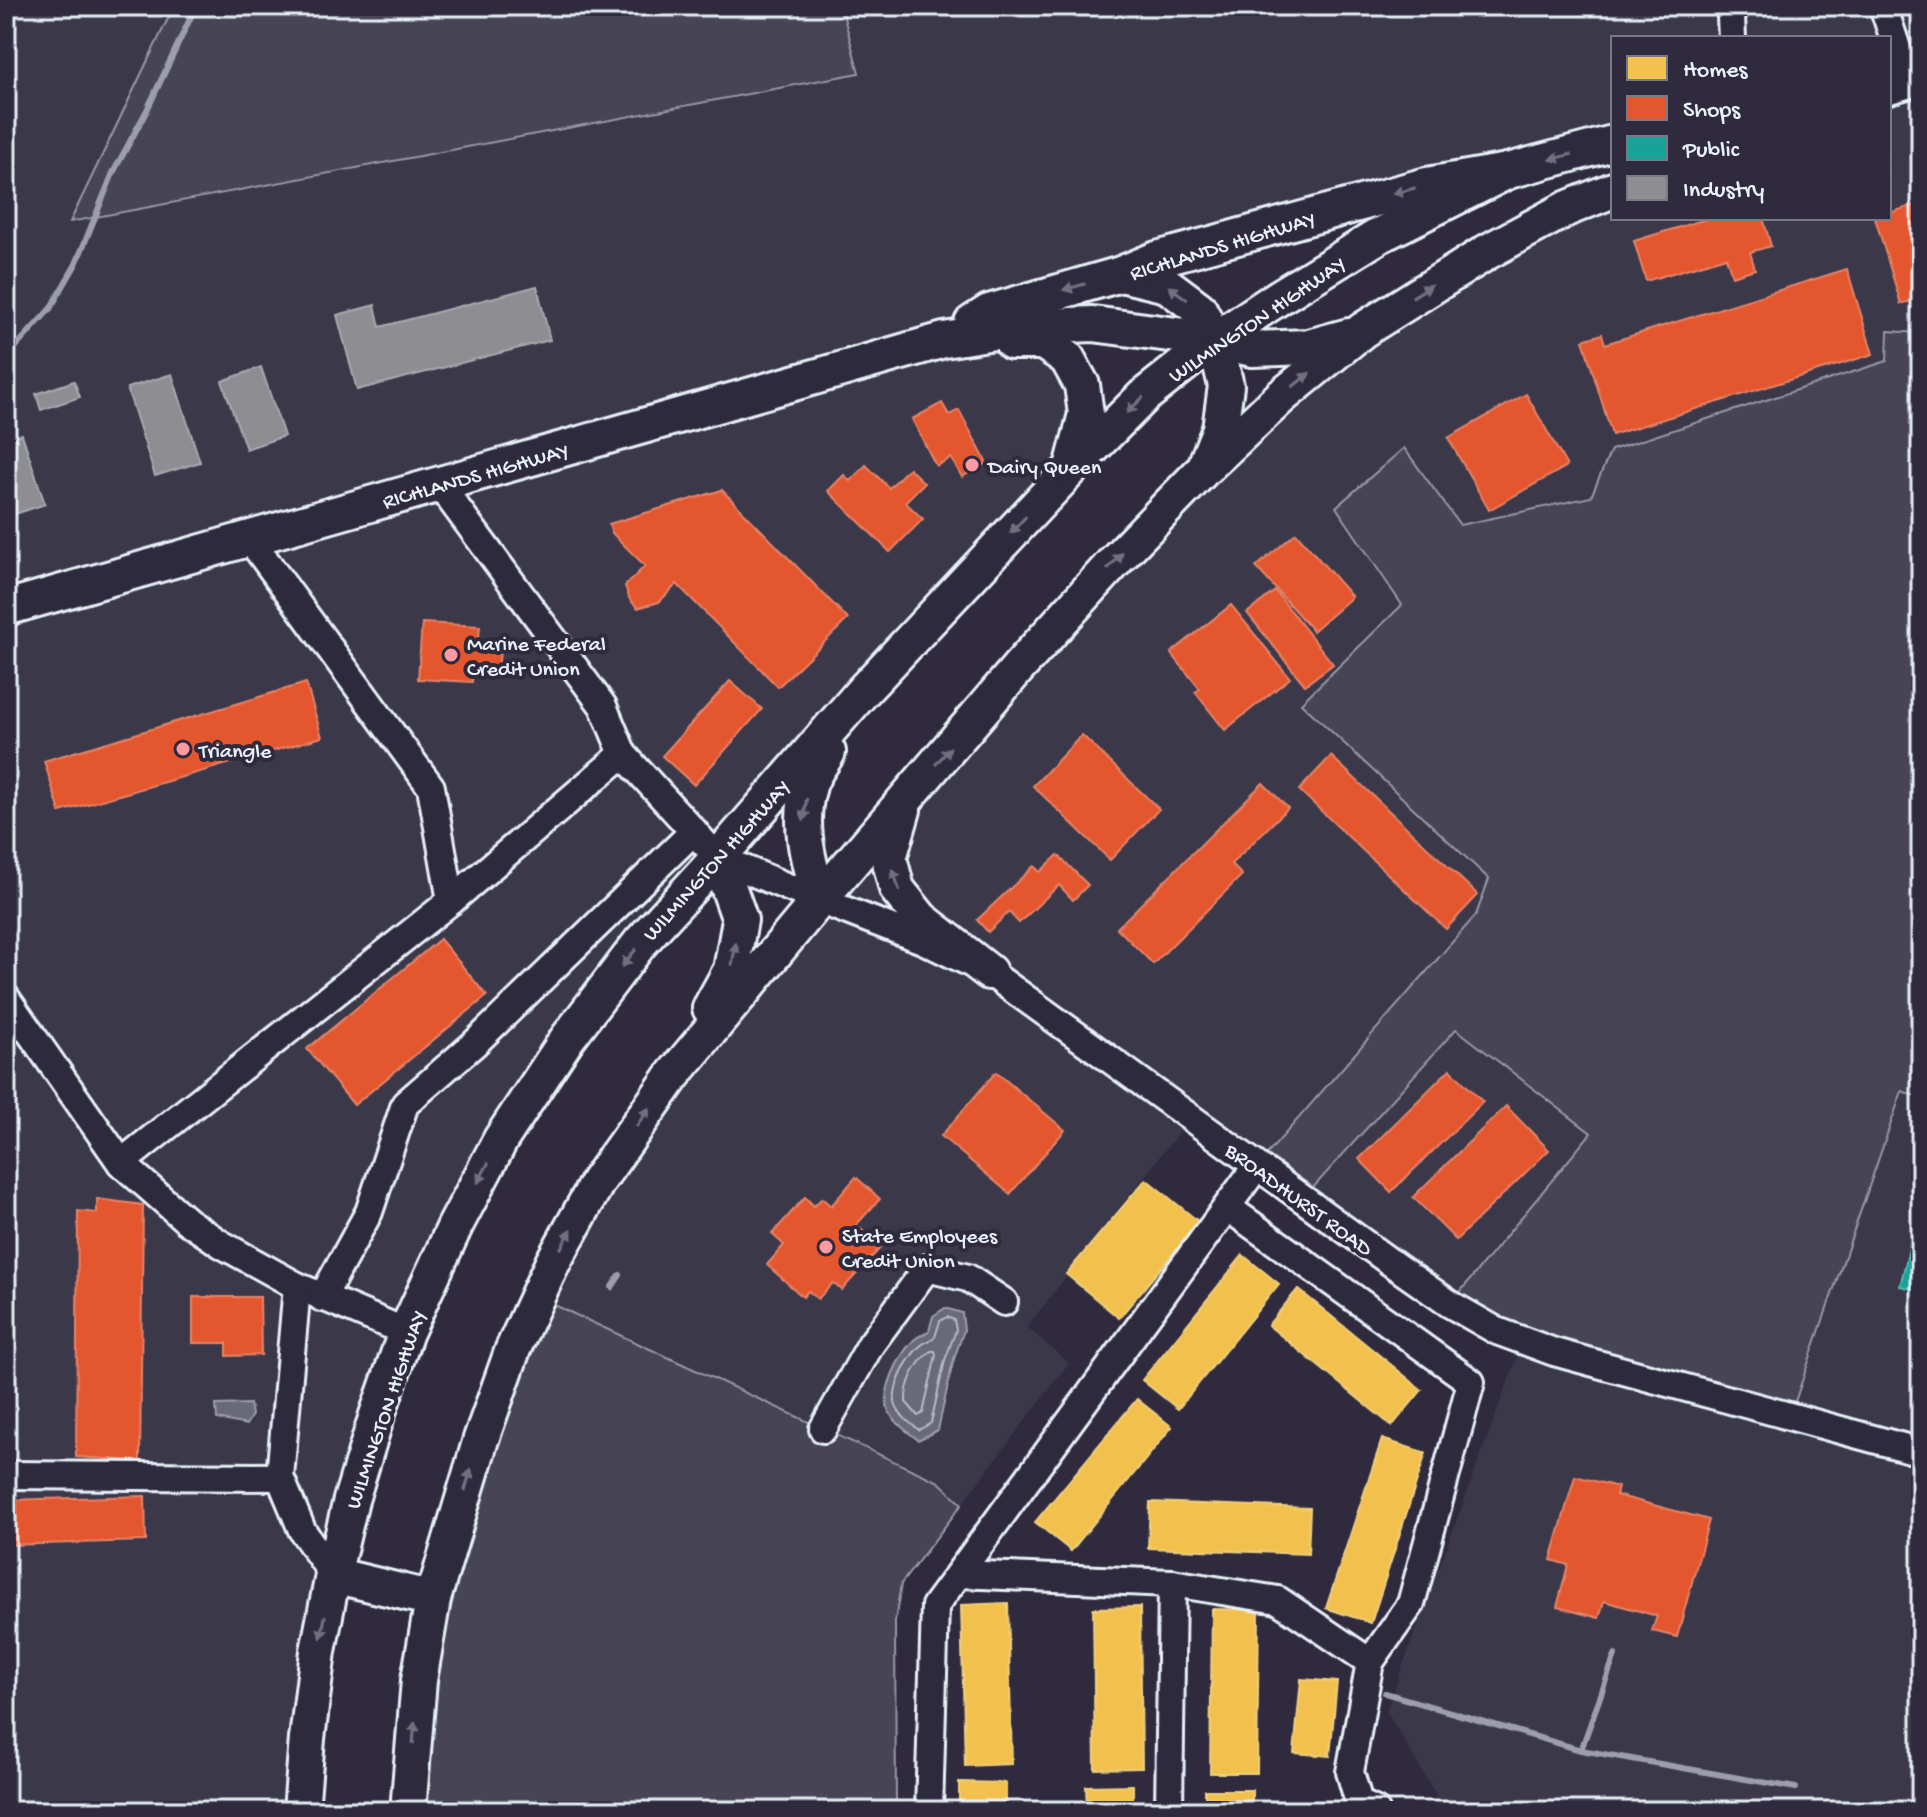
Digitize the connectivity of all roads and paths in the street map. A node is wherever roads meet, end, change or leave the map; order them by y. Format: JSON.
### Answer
{"nodes":[{"id":1,"x":1736,"y":6,"type":"edge"},
{"id":2,"x":1883,"y":6,"type":"edge"},
{"id":3,"x":1732,"y":36,"type":"edge"},
{"id":4,"x":1906,"y":81,"type":"edge"},
{"id":5,"x":1611,"y":144,"type":"edge"},
{"id":6,"x":1508,"y":171,"type":"junction"},
{"id":7,"x":1611,"y":191,"type":"edge"},
{"id":8,"x":1121,"y":274,"type":"junction"},
{"id":9,"x":1357,"y":334,"type":"junction"},
{"id":10,"x":944,"y":340,"type":"junction"},
{"id":11,"x":1215,"y":340,"type":"junction"},
{"id":12,"x":1072,"y":468,"type":"junction"},
{"id":13,"x":1204,"y":469,"type":"junction"},
{"id":14,"x":439,"y":484,"type":"junction"},
{"id":15,"x":249,"y":538,"type":"junction"},
{"id":16,"x":6,"y":608,"type":"edge"},
{"id":17,"x":863,"y":691,"type":"junction"},
{"id":18,"x":623,"y":754,"type":"junction"},
{"id":19,"x":907,"y":798,"type":"junction"},
{"id":20,"x":694,"y":831,"type":"junction"},
{"id":21,"x":718,"y":858,"type":"junction"},
{"id":22,"x":819,"y":900,"type":"junction"},
{"id":23,"x":451,"y":901,"type":"junction"},
{"id":24,"x":989,"y":972,"type":"junction"},
{"id":25,"x":6,"y":998,"type":"edge"},
{"id":26,"x":674,"y":1074,"type":"junction"},
{"id":27,"x":121,"y":1163,"type":"junction"},
{"id":28,"x":1256,"y":1167,"type":"junction"},
{"id":29,"x":1227,"y":1207,"type":"junction"},
{"id":30,"x":297,"y":1286,"type":"junction"},
{"id":31,"x":322,"y":1298,"type":"junction"},
{"id":32,"x":1004,"y":1302,"type":"dead end"},
{"id":33,"x":406,"y":1332,"type":"junction"},
{"id":34,"x":823,"y":1429,"type":"dead end"},
{"id":35,"x":1921,"y":1452,"type":"edge"},
{"id":36,"x":6,"y":1475,"type":"edge"},
{"id":37,"x":280,"y":1477,"type":"junction"},
{"id":38,"x":959,"y":1574,"type":"junction"},
{"id":39,"x":333,"y":1575,"type":"junction"},
{"id":40,"x":1172,"y":1583,"type":"junction"},
{"id":41,"x":433,"y":1599,"type":"junction"},
{"id":42,"x":1370,"y":1662,"type":"junction"},
{"id":43,"x":301,"y":1811,"type":"edge"},
{"id":44,"x":408,"y":1811,"type":"edge"},
{"id":45,"x":929,"y":1811,"type":"edge"},
{"id":46,"x":1169,"y":1811,"type":"edge"},
{"id":47,"x":1376,"y":1811,"type":"edge"}],
"edges":[{"from":1,"to":3,"type":"street"},
{"from":2,"to":4,"type":"street"},
{"from":5,"to":6,"type":"main road","one_way":true},
{"from":6,"to":8,"type":"main road","name":"RICHLANDS HIGHWAY","one_way":true},
{"from":6,"to":11,"type":"main road","name":"WILMINGTON HIGHWAY"},
{"from":9,"to":7,"type":"main road","one_way":true},
{"from":8,"to":10,"type":"main road","name":"RICHLANDS HIGHWAY","one_way":true},
{"from":11,"to":8,"type":"main road","one_way":true},
{"from":9,"to":11,"type":"main road","name":"RICHLANDS HIGHWAY"},
{"from":13,"to":9,"type":"main road","one_way":true},
{"from":10,"to":11,"type":"main road","name":"RICHLANDS HIGHWAY"},
{"from":10,"to":12,"type":"main road"},
{"from":10,"to":14,"type":"main road","name":"RICHLANDS HIGHWAY"},
{"from":11,"to":12,"type":"main road","name":"WILMINGTON HIGHWAY","one_way":true},
{"from":11,"to":13,"type":"main road"},
{"from":12,"to":17,"type":"main road","name":"WILMINGTON HIGHWAY","one_way":true},
{"from":19,"to":13,"type":"main road","one_way":true},
{"from":14,"to":15,"type":"main road","name":"RICHLANDS HIGHWAY"},
{"from":14,"to":18,"type":"street"},
{"from":15,"to":16,"type":"main road","name":"RICHLANDS HIGHWAY"},
{"from":15,"to":23,"type":"street"},
{"from":17,"to":21,"type":"main road","name":"WILMINGTON HIGHWAY"},
{"from":17,"to":22,"type":"main road","one_way":true},
{"from":18,"to":20,"type":"street"},
{"from":18,"to":23,"type":"street"},
{"from":19,"to":22,"type":"main road"},
{"from":24,"to":19,"type":"main road","one_way":true},
{"from":20,"to":21,"type":"street"},
{"from":20,"to":31,"type":"street"},
{"from":21,"to":22,"type":"street","name":"BROADHURST ROAD"},
{"from":26,"to":21,"type":"main road","one_way":true},
{"from":21,"to":33,"type":"main road","name":"WILMINGTON HIGHWAY","one_way":true},
{"from":22,"to":24,"type":"street","name":"BROADHURST ROAD"},
{"from":22,"to":26,"type":"main road"},
{"from":23,"to":27,"type":"street"},
{"from":24,"to":28,"type":"street","name":"BROADHURST ROAD"},
{"from":25,"to":27,"type":"street"},
{"from":41,"to":26,"type":"main road","one_way":true},
{"from":27,"to":30,"type":"street"},
{"from":28,"to":29,"type":"street"},
{"from":28,"to":35,"type":"street","name":"BROADHURST ROAD"},
{"from":29,"to":38,"type":"street"},
{"from":29,"to":42,"type":"street"},
{"from":30,"to":31,"type":"street"},
{"from":30,"to":37,"type":"street"},
{"from":31,"to":33,"type":"street"},
{"from":32,"to":34,"type":"street"},
{"from":33,"to":39,"type":"main road","name":"WILMINGTON HIGHWAY"},
{"from":36,"to":37,"type":"street"},
{"from":37,"to":39,"type":"street"},
{"from":38,"to":40,"type":"street"},
{"from":38,"to":45,"type":"street"},
{"from":39,"to":41,"type":"main road"},
{"from":39,"to":43,"type":"main road","name":"WILMINGTON HIGHWAY","one_way":true},
{"from":40,"to":42,"type":"street"},
{"from":40,"to":46,"type":"street"},
{"from":44,"to":41,"type":"main road","one_way":true},
{"from":42,"to":47,"type":"street"}]}
